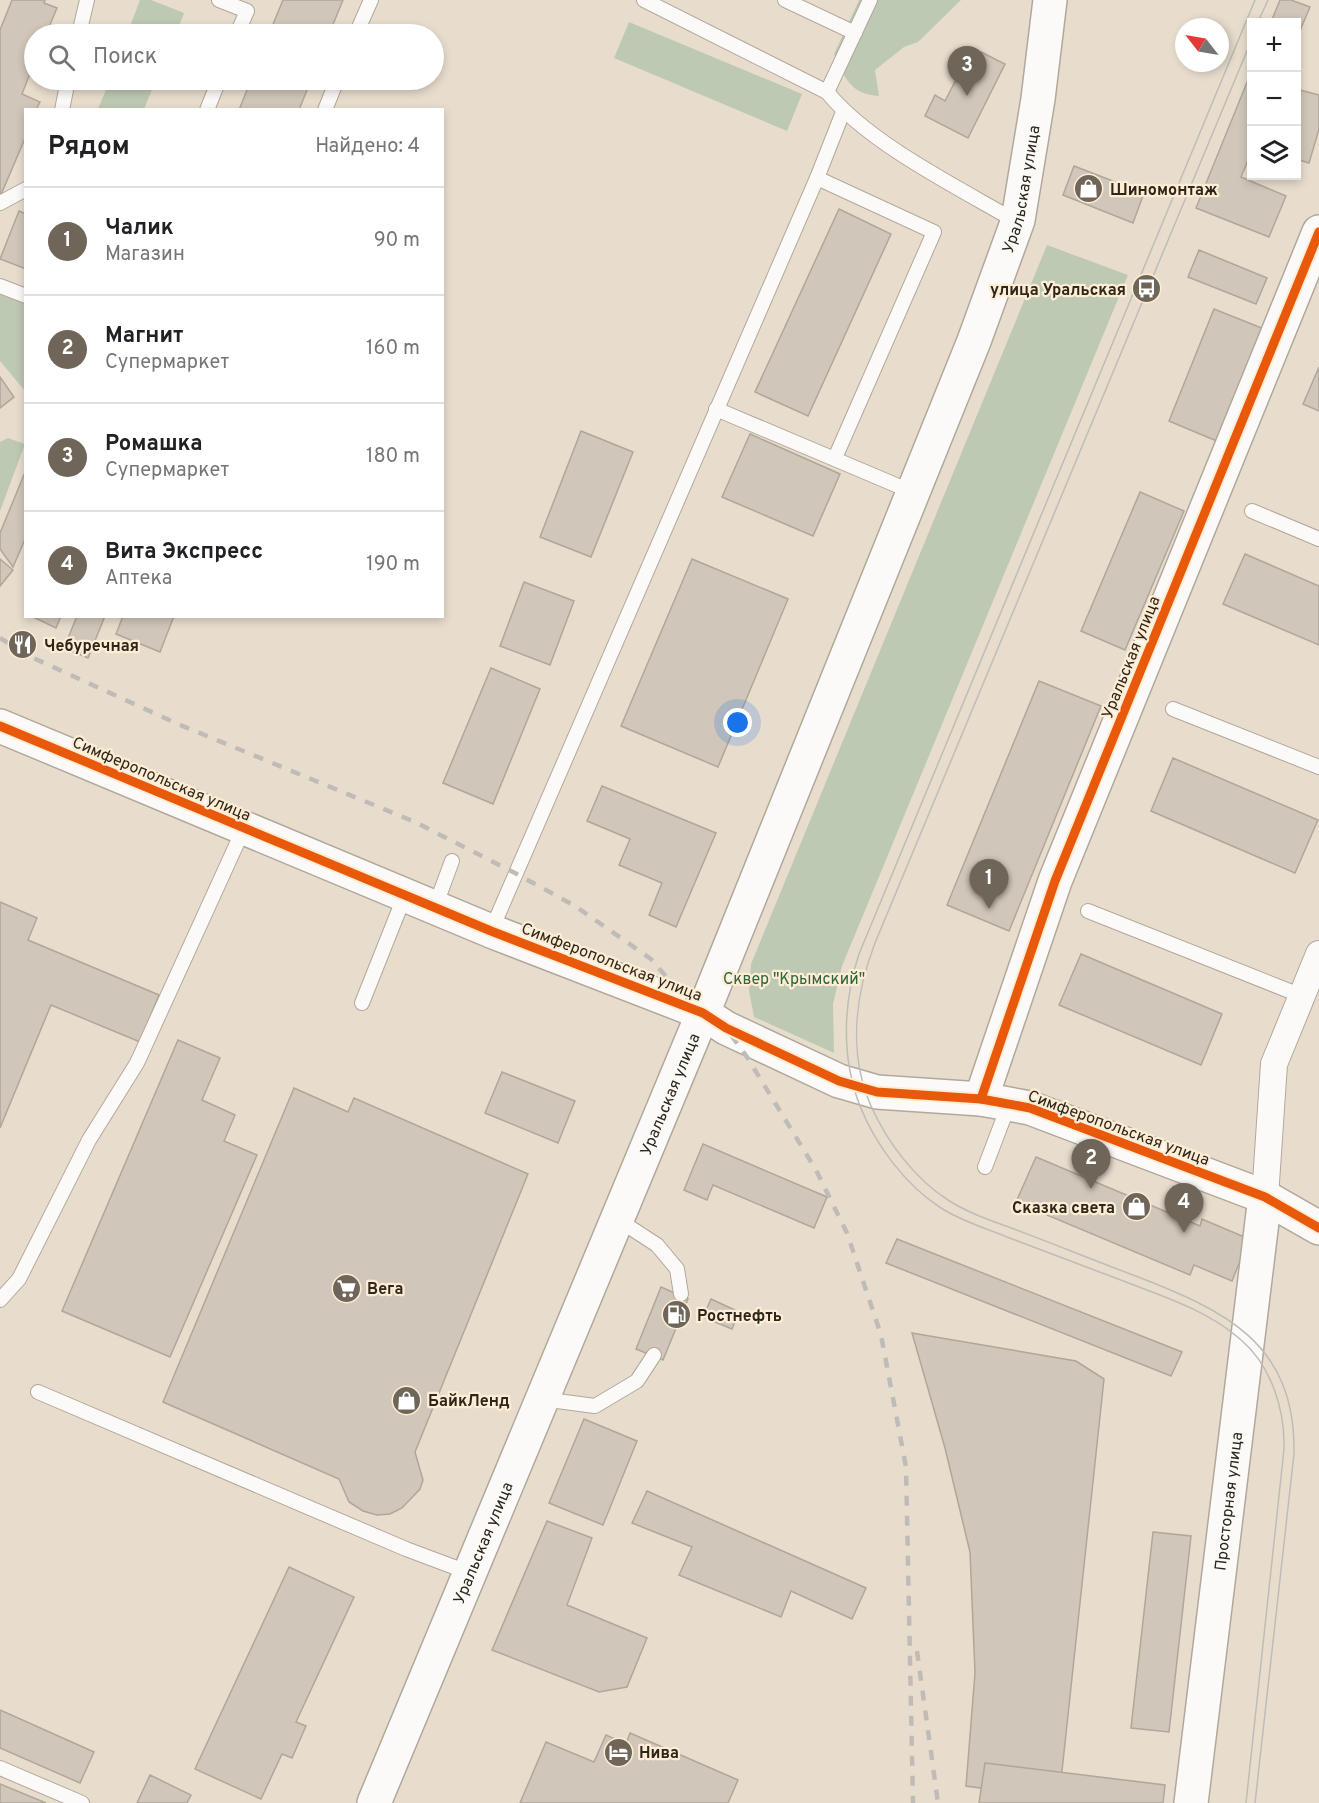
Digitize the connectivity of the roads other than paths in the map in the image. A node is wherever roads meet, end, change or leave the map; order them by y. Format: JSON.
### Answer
{"nodes":[{"id":1,"x":87,"y":0,"type":"edge"},
{"id":2,"x":219,"y":0,"type":"edge"},
{"id":3,"x":371,"y":0,"type":"edge"},
{"id":4,"x":644,"y":0,"type":"edge"},
{"id":5,"x":785,"y":0,"type":"edge"},
{"id":6,"x":870,"y":0,"type":"edge"},
{"id":7,"x":1038,"y":0,"type":"edge"},
{"id":8,"x":1050,"y":0,"type":"edge"},
{"id":9,"x":81,"y":24,"type":"edge"},
{"id":10,"x":241,"y":24,"type":"edge"},
{"id":11,"x":360,"y":24,"type":"edge"},
{"id":12,"x":855,"y":33,"type":"junction"},
{"id":13,"x":66,"y":90,"type":"edge"},
{"id":14,"x":215,"y":90,"type":"edge"},
{"id":15,"x":333,"y":90,"type":"edge"},
{"id":16,"x":827,"y":92,"type":"junction"},
{"id":17,"x":62,"y":108,"type":"edge"},
{"id":18,"x":208,"y":108,"type":"edge"},
{"id":19,"x":326,"y":108,"type":"edge"},
{"id":20,"x":843,"y":112,"type":"junction"},
{"id":21,"x":818,"y":178,"type":"junction"},
{"id":22,"x":24,"y":191,"type":"edge"},
{"id":23,"x":0,"y":203,"type":"edge"},
{"id":24,"x":1011,"y":217,"type":"junction"},
{"id":25,"x":1319,"y":232,"type":"edge"},
{"id":26,"x":0,"y":286,"type":"edge"},
{"id":27,"x":24,"y":295,"type":"edge"},
{"id":28,"x":716,"y":409,"type":"junction"},
{"id":29,"x":835,"y":458,"type":"junction"},
{"id":30,"x":903,"y":488,"type":"junction"},
{"id":31,"x":1252,"y":511,"type":"dead end"},
{"id":32,"x":1319,"y":539,"type":"edge"},
{"id":33,"x":1173,"y":709,"type":"dead end"},
{"id":34,"x":0,"y":726,"type":"edge"},
{"id":35,"x":1319,"y":767,"type":"edge"},
{"id":36,"x":244,"y":828,"type":"junction"},
{"id":37,"x":452,"y":861,"type":"dead end"},
{"id":38,"x":405,"y":895,"type":"junction"},
{"id":39,"x":435,"y":908,"type":"junction"},
{"id":40,"x":1088,"y":911,"type":"dead end"},
{"id":41,"x":491,"y":931,"type":"junction"},
{"id":42,"x":1319,"y":954,"type":"edge"},
{"id":43,"x":1302,"y":996,"type":"junction"},
{"id":44,"x":362,"y":1003,"type":"dead end"},
{"id":45,"x":699,"y":1011,"type":"junction"},
{"id":46,"x":995,"y":1101,"type":"junction"},
{"id":47,"x":985,"y":1167,"type":"dead end"},
{"id":48,"x":1265,"y":1197,"type":"junction"},
{"id":49,"x":617,"y":1219,"type":"junction"},
{"id":50,"x":1319,"y":1228,"type":"edge"},
{"id":51,"x":681,"y":1294,"type":"dead end"},
{"id":52,"x":0,"y":1300,"type":"edge"},
{"id":53,"x":654,"y":1355,"type":"dead end"},
{"id":54,"x":38,"y":1392,"type":"dead end"},
{"id":55,"x":542,"y":1399,"type":"junction"},
{"id":56,"x":466,"y":1571,"type":"junction"},
{"id":57,"x":0,"y":1768,"type":"edge"},
{"id":58,"x":82,"y":1803,"type":"edge"},
{"id":59,"x":364,"y":1803,"type":"edge"},
{"id":60,"x":374,"y":1803,"type":"edge"},
{"id":61,"x":1191,"y":1803,"type":"edge"}],
"edges":[{"from":1,"to":9,"type":"lane"},
{"from":2,"to":10,"type":"lane"},
{"from":3,"to":11,"type":"lane"},
{"from":4,"to":16,"type":"lane"},
{"from":5,"to":12,"type":"lane"},
{"from":6,"to":12,"type":"lane"},
{"from":7,"to":24,"type":"main road","name":"Уральская улица"},
{"from":8,"to":24,"type":"main road","name":"Уральская улица"},
{"from":12,"to":16,"type":"lane"},
{"from":13,"to":17,"type":"lane"},
{"from":14,"to":18,"type":"lane"},
{"from":15,"to":19,"type":"lane"},
{"from":16,"to":20,"type":"lane"},
{"from":20,"to":21,"type":"lane"},
{"from":20,"to":24,"type":"lane"},
{"from":21,"to":28,"type":"lane"},
{"from":21,"to":29,"type":"lane"},
{"from":22,"to":23,"type":"lane"},
{"from":24,"to":30,"type":"main road","name":"Уральская улица"},
{"from":24,"to":45,"type":"main road","name":"Уральская улица"},
{"from":25,"to":46,"type":"main road","name":"Уральская улица"},
{"from":26,"to":27,"type":"lane"},
{"from":28,"to":29,"type":"lane"},
{"from":28,"to":41,"type":"lane"},
{"from":29,"to":30,"type":"lane"},
{"from":30,"to":45,"type":"main road","name":"Уральская улица"},
{"from":31,"to":32,"type":"lane"},
{"from":33,"to":35,"type":"lane"},
{"from":34,"to":36,"type":"main road","name":"Симферопольская улица"},
{"from":36,"to":38,"type":"main road","name":"Симферопольская улица"},
{"from":36,"to":52,"type":"lane"},
{"from":37,"to":39,"type":"lane"},
{"from":38,"to":39,"type":"main road","name":"Симферопольская улица"},
{"from":38,"to":44,"type":"lane"},
{"from":39,"to":41,"type":"main road","name":"Симферопольская улица"},
{"from":40,"to":43,"type":"lane"},
{"from":41,"to":45,"type":"main road","name":"Симферопольская улица"},
{"from":42,"to":43,"type":"street"},
{"from":43,"to":48,"type":"street"},
{"from":45,"to":46,"type":"main road","name":"Симферопольская улица"},
{"from":45,"to":49,"type":"main road","name":"Уральская улица"},
{"from":45,"to":56,"type":"main road","name":"Уральская улица"},
{"from":46,"to":47,"type":"lane"},
{"from":46,"to":48,"type":"main road","name":"Симферопольская улица"},
{"from":48,"to":50,"type":"main road","name":"Симферопольская улица"},
{"from":48,"to":61,"type":"main road","name":"Просторная улица"},
{"from":49,"to":51,"type":"lane"},
{"from":49,"to":55,"type":"main road","name":"Уральская улица"},
{"from":53,"to":55,"type":"lane"},
{"from":54,"to":56,"type":"lane"},
{"from":55,"to":56,"type":"main road","name":"Уральская улица"},
{"from":56,"to":59,"type":"main road","name":"Уральская улица"},
{"from":56,"to":60,"type":"main road","name":"Уральская улица"},
{"from":57,"to":58,"type":"lane"}]}
